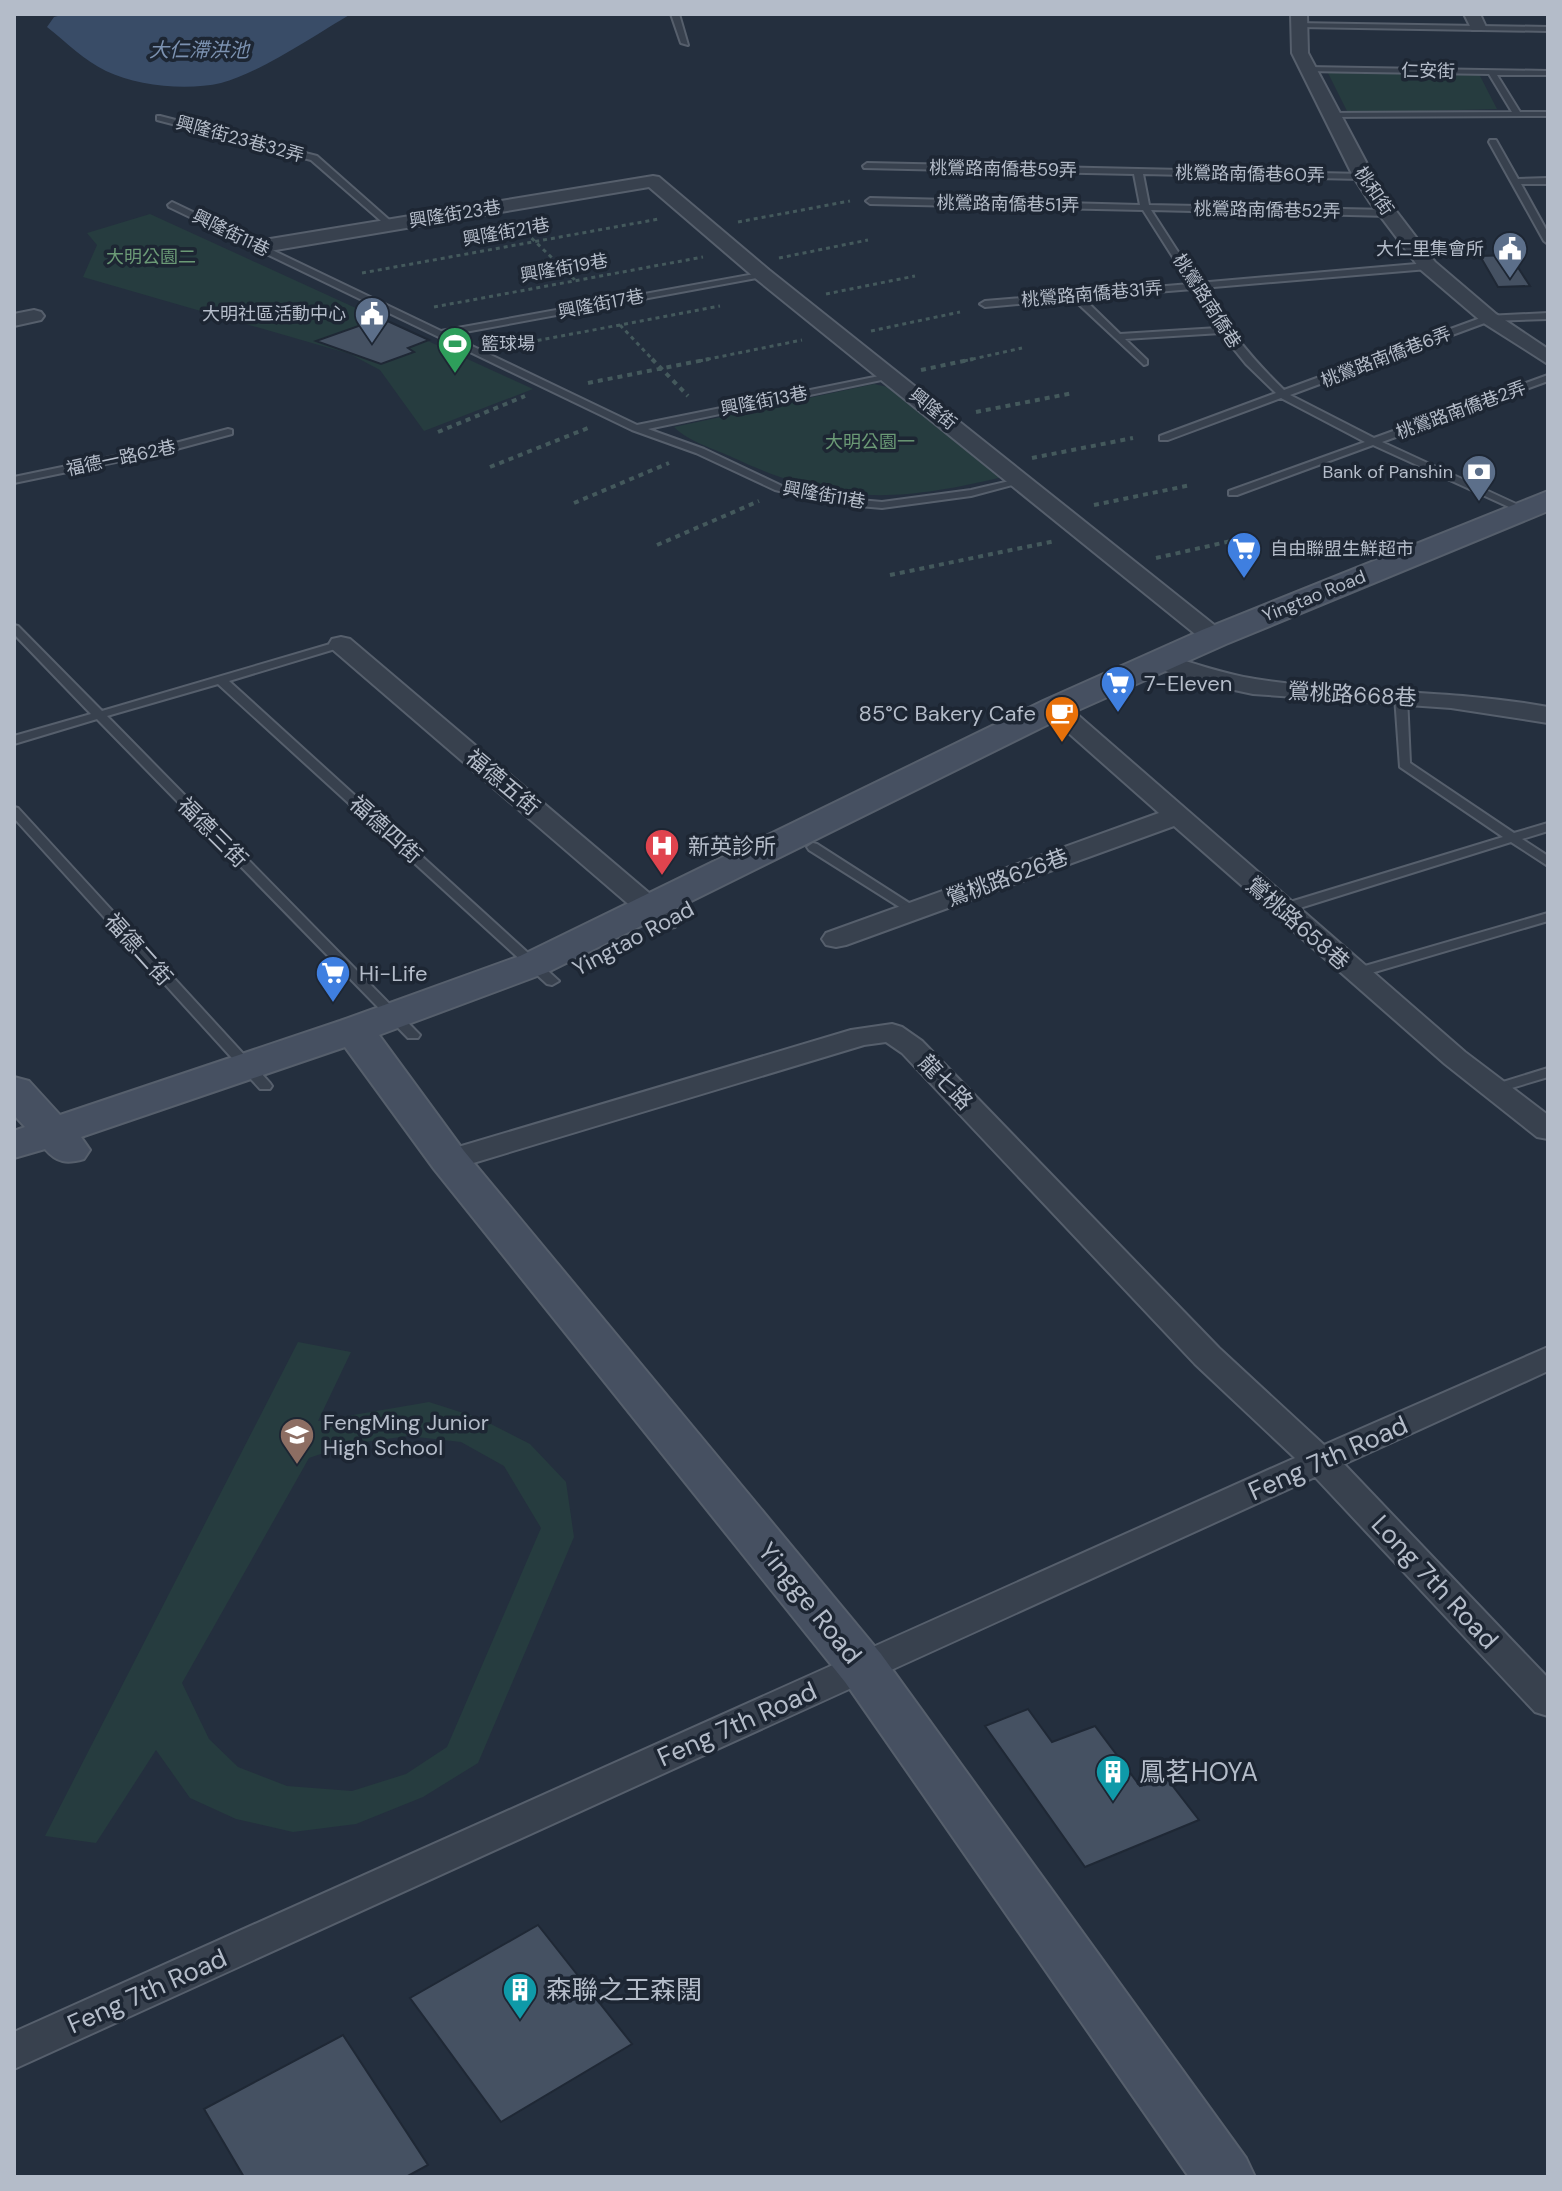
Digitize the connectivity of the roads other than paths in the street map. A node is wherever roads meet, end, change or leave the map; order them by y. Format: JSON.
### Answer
{"nodes":[{"id":1,"x":675,"y":14,"type":"edge"},
{"id":2,"x":1298,"y":20,"type":"edge"},
{"id":3,"x":1475,"y":21,"type":"edge"},
{"id":4,"x":1548,"y":29,"type":"edge"},
{"id":5,"x":685,"y":43,"type":"dead end"},
{"id":6,"x":1308,"y":69,"type":"junction"},
{"id":7,"x":1492,"y":72,"type":"junction"},
{"id":8,"x":1548,"y":73,"type":"edge"},
{"id":9,"x":1473,"y":114,"type":"junction"},
{"id":10,"x":1517,"y":114,"type":"junction"},
{"id":11,"x":1548,"y":114,"type":"edge"},
{"id":12,"x":1330,"y":115,"type":"junction"},
{"id":13,"x":160,"y":118,"type":"dead end"},
{"id":14,"x":1481,"y":125,"type":"dead end"},
{"id":15,"x":1493,"y":142,"type":"dead end"},
{"id":16,"x":867,"y":166,"type":"dead end"},
{"id":17,"x":1138,"y":172,"type":"junction"},
{"id":18,"x":1362,"y":176,"type":"junction"},
{"id":19,"x":653,"y":181,"type":"joint"},
{"id":20,"x":1548,"y":181,"type":"edge"},
{"id":21,"x":1514,"y":182,"type":"junction"},
{"id":22,"x":870,"y":201,"type":"dead end"},
{"id":23,"x":172,"y":205,"type":"dead end"},
{"id":24,"x":1145,"y":207,"type":"junction"},
{"id":25,"x":1389,"y":213,"type":"junction"},
{"id":26,"x":391,"y":225,"type":"junction"},
{"id":27,"x":1548,"y":241,"type":"edge"},
{"id":28,"x":258,"y":247,"type":"junction"},
{"id":29,"x":749,"y":263,"type":"junction"},
{"id":30,"x":1428,"y":266,"type":"junction"},
{"id":31,"x":1198,"y":285,"type":"junction"},
{"id":32,"x":1075,"y":296,"type":"junction"},
{"id":33,"x":985,"y":304,"type":"dead end"},
{"id":34,"x":1548,"y":316,"type":"edge"},
{"id":35,"x":1489,"y":318,"type":"junction"},
{"id":36,"x":1224,"y":330,"type":"junction"},
{"id":37,"x":440,"y":334,"type":"junction"},
{"id":38,"x":1121,"y":336,"type":"junction"},
{"id":39,"x":1548,"y":358,"type":"edge"},
{"id":40,"x":1144,"y":362,"type":"dead end"},
{"id":41,"x":892,"y":375,"type":"junction"},
{"id":42,"x":1548,"y":378,"type":"edge"},
{"id":43,"x":1283,"y":395,"type":"junction"},
{"id":44,"x":636,"y":428,"type":"junction"},
{"id":45,"x":228,"y":432,"type":"dead end"},
{"id":46,"x":1164,"y":438,"type":"dead end"},
{"id":47,"x":1375,"y":442,"type":"junction"},
{"id":48,"x":14,"y":480,"type":"edge"},
{"id":49,"x":1022,"y":481,"type":"junction"},
{"id":50,"x":1233,"y":493,"type":"dead end"},
{"id":51,"x":1536,"y":505,"type":"edge"},
{"id":52,"x":14,"y":628,"type":"edge"},
{"id":53,"x":1214,"y":637,"type":"junction"},
{"id":54,"x":341,"y":644,"type":"joint"},
{"id":55,"x":1170,"y":666,"type":"junction"},
{"id":56,"x":219,"y":678,"type":"junction"},
{"id":57,"x":1401,"y":696,"type":"junction"},
{"id":58,"x":1062,"y":713,"type":"junction"},
{"id":59,"x":98,"y":714,"type":"junction"},
{"id":60,"x":1548,"y":715,"type":"edge"},
{"id":61,"x":14,"y":740,"type":"edge"},
{"id":62,"x":14,"y":811,"type":"edge"},
{"id":63,"x":1178,"y":815,"type":"junction"},
{"id":64,"x":1548,"y":827,"type":"edge"},
{"id":65,"x":1513,"y":838,"type":"junction"},
{"id":66,"x":813,"y":847,"type":"junction"},
{"id":67,"x":1548,"y":862,"type":"edge"},
{"id":68,"x":1282,"y":909,"type":"junction"},
{"id":69,"x":914,"y":910,"type":"junction"},
{"id":70,"x":657,"y":913,"type":"junction"},
{"id":71,"x":1548,"y":917,"type":"edge"},
{"id":72,"x":836,"y":939,"type":"dead end"},
{"id":73,"x":543,"y":972,"type":"junction"},
{"id":74,"x":1356,"y":973,"type":"junction"},
{"id":75,"x":383,"y":1033,"type":"junction"},
{"id":76,"x":1548,"y":1072,"type":"edge"},
{"id":77,"x":256,"y":1077,"type":"junction"},
{"id":78,"x":1495,"y":1089,"type":"junction"},
{"id":79,"x":14,"y":1090,"type":"edge"},
{"id":80,"x":1548,"y":1130,"type":"edge"},
{"id":81,"x":31,"y":1154,"type":"edge"},
{"id":82,"x":449,"y":1160,"type":"junction"},
{"id":83,"x":1548,"y":1358,"type":"edge"},
{"id":84,"x":1321,"y":1462,"type":"junction"},
{"id":85,"x":863,"y":1668,"type":"junction"},
{"id":86,"x":1548,"y":1702,"type":"edge"},
{"id":87,"x":14,"y":2051,"type":"edge"},
{"id":88,"x":1224,"y":2177,"type":"edge"}],
"edges":[{"from":1,"to":5,"type":"lane"},
{"from":2,"to":3,"type":"lane"},
{"from":2,"to":6,"type":"street","name":"桃和街"},
{"from":3,"to":4,"type":"lane"},
{"from":6,"to":7,"type":"lane","name":"仁安街"},
{"from":6,"to":12,"type":"street","name":"桃和街"},
{"from":7,"to":8,"type":"lane","name":"仁安街"},
{"from":7,"to":10,"type":"lane"},
{"from":9,"to":10,"type":"lane"},
{"from":9,"to":12,"type":"lane"},
{"from":9,"to":14,"type":"lane"},
{"from":10,"to":11,"type":"lane"},
{"from":12,"to":18,"type":"street","name":"桃和街"},
{"from":13,"to":26,"type":"lane","name":"興隆街23巷32弄"},
{"from":15,"to":21,"type":"lane"},
{"from":16,"to":17,"type":"lane","name":"桃鶯路南僑巷59弄"},
{"from":17,"to":18,"type":"lane","name":"桃鶯路南僑巷60弄"},
{"from":17,"to":24,"type":"lane","name":"桃鶯路南僑巷"},
{"from":18,"to":25,"type":"street","name":"桃和街"},
{"from":19,"to":26,"type":"street","name":"興隆街23巷"},
{"from":19,"to":29,"type":"street","name":"興隆街"},
{"from":20,"to":21,"type":"lane"},
{"from":21,"to":27,"type":"lane"},
{"from":22,"to":24,"type":"lane","name":"桃鶯路南僑巷51弄"},
{"from":23,"to":28,"type":"lane","name":"興隆街11巷"},
{"from":24,"to":25,"type":"lane","name":"桃鶯路南僑巷52弄"},
{"from":24,"to":31,"type":"lane","name":"桃鶯路南僑巷"},
{"from":25,"to":30,"type":"street","name":"桃和街"},
{"from":26,"to":28,"type":"street","name":"興隆街23巷"},
{"from":28,"to":37,"type":"lane","name":"興隆街11巷"},
{"from":29,"to":37,"type":"lane","name":"興隆街17巷"},
{"from":29,"to":41,"type":"street","name":"興隆街"},
{"from":30,"to":31,"type":"lane","name":"桃鶯路南僑巷31弄"},
{"from":30,"to":35,"type":"street","name":"桃和街"},
{"from":31,"to":32,"type":"lane","name":"桃鶯路南僑巷31弄"},
{"from":31,"to":36,"type":"lane","name":"桃鶯路南僑巷"},
{"from":32,"to":33,"type":"lane","name":"桃鶯路南僑巷31弄"},
{"from":32,"to":38,"type":"lane"},
{"from":34,"to":35,"type":"lane","name":"桃鶯路南僑巷6弄"},
{"from":35,"to":39,"type":"street","name":"桃和街"},
{"from":35,"to":43,"type":"lane","name":"桃鶯路南僑巷6弄"},
{"from":36,"to":38,"type":"lane"},
{"from":36,"to":43,"type":"lane","name":"桃鶯路南僑巷"},
{"from":37,"to":44,"type":"lane","name":"興隆街11巷"},
{"from":38,"to":40,"type":"lane"},
{"from":41,"to":44,"type":"lane","name":"興隆街13巷"},
{"from":41,"to":49,"type":"street","name":"興隆街"},
{"from":42,"to":47,"type":"lane","name":"桃鶯路南僑巷2弄"},
{"from":43,"to":46,"type":"lane","name":"桃鶯路南僑巷6弄"},
{"from":43,"to":47,"type":"lane","name":"桃鶯路南僑巷"},
{"from":44,"to":49,"type":"lane","name":"興隆街11巷"},
{"from":45,"to":48,"type":"lane","name":"福德一路62巷"},
{"from":47,"to":50,"type":"lane","name":"桃鶯路南僑巷2弄"},
{"from":47,"to":51,"type":"lane","name":"桃鶯路南僑巷"},
{"from":49,"to":53,"type":"street","name":"興隆街"},
{"from":51,"to":53,"type":"main road","name":"Yingtao Road"},
{"from":52,"to":59,"type":"lane","name":"福德三街"},
{"from":53,"to":55,"type":"main road","name":"Yingtao Road"},
{"from":54,"to":56,"type":"lane"},
{"from":54,"to":70,"type":"street","name":"福德五街"},
{"from":55,"to":57,"type":"street","name":"鶯桃路668巷"},
{"from":55,"to":58,"type":"main road","name":"Yingtao Road"},
{"from":56,"to":59,"type":"lane"},
{"from":56,"to":73,"type":"lane","name":"福德四街"},
{"from":57,"to":60,"type":"street","name":"鶯桃路668巷"},
{"from":57,"to":65,"type":"lane"},
{"from":58,"to":63,"type":"street","name":"鶯桃路658巷"},
{"from":58,"to":66,"type":"main road","name":"Yingtao Road"},
{"from":58,"to":70,"type":"main road","name":"Yingtao Road"},
{"from":59,"to":61,"type":"lane"},
{"from":59,"to":75,"type":"lane","name":"福德三街"},
{"from":62,"to":77,"type":"lane","name":"福德二街"},
{"from":63,"to":68,"type":"street","name":"鶯桃路658巷"},
{"from":63,"to":69,"type":"street","name":"鶯桃路626巷"},
{"from":64,"to":65,"type":"lane"},
{"from":65,"to":67,"type":"lane"},
{"from":65,"to":68,"type":"lane"},
{"from":66,"to":69,"type":"lane"},
{"from":66,"to":70,"type":"main road","name":"Yingtao Road"},
{"from":68,"to":74,"type":"street","name":"鶯桃路658巷"},
{"from":69,"to":72,"type":"street","name":"鶯桃路626巷"},
{"from":70,"to":73,"type":"main road","name":"Yingtao Road"},
{"from":71,"to":74,"type":"lane"},
{"from":73,"to":75,"type":"main road","name":"Yingtao Road"},
{"from":74,"to":78,"type":"street","name":"鶯桃路658巷"},
{"from":75,"to":77,"type":"main road","name":"Yingtao Road"},
{"from":75,"to":82,"type":"main road","name":"Yingge Road"},
{"from":76,"to":78,"type":"lane"},
{"from":77,"to":81,"type":"main road","name":"Yingtao Road"},
{"from":78,"to":80,"type":"street","name":"鶯桃路658巷"},
{"from":79,"to":81,"type":"main road"},
{"from":82,"to":84,"type":"street","name":"龍七路"},
{"from":82,"to":85,"type":"main road","name":"Yingge Road"},
{"from":83,"to":84,"type":"street","name":"Feng 7th Road"},
{"from":84,"to":85,"type":"street","name":"Feng 7th Road"},
{"from":84,"to":86,"type":"street","name":"Long 7th Road"},
{"from":85,"to":87,"type":"street","name":"Feng 7th Road"},
{"from":85,"to":88,"type":"main road","name":"Yingge Road"}]}
